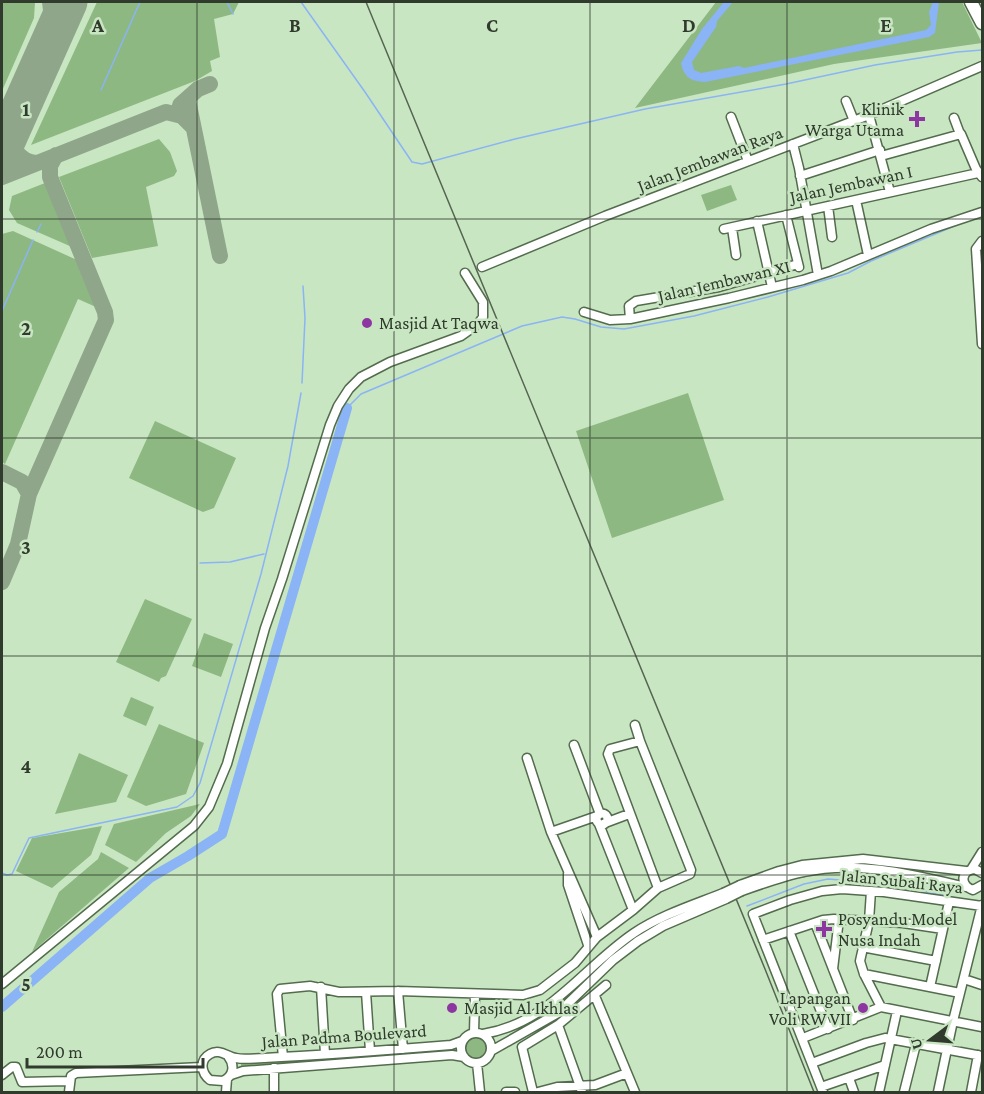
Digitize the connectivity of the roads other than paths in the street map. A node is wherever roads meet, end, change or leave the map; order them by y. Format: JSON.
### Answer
{"nodes":[{"id":1,"x":971,"y":2,"type":"edge"},
{"id":2,"x":982,"y":23,"type":"edge"},
{"id":3,"x":982,"y":66,"type":"edge"},
{"id":4,"x":846,"y":101,"type":"dead end"},
{"id":5,"x":869,"y":115,"type":"junction"},
{"id":6,"x":731,"y":117,"type":"dead end"},
{"id":7,"x":954,"y":118,"type":"dead end"},
{"id":8,"x":854,"y":121,"type":"junction"},
{"id":9,"x":961,"y":134,"type":"junction"},
{"id":10,"x":793,"y":144,"type":"junction"},
{"id":11,"x":880,"y":153,"type":"junction"},
{"id":12,"x":748,"y":162,"type":"junction"},
{"id":13,"x":980,"y":175,"type":"edge"},
{"id":14,"x":800,"y":176,"type":"junction"},
{"id":15,"x":890,"y":192,"type":"junction"},
{"id":16,"x":856,"y":200,"type":"junction"},
{"id":17,"x":828,"y":206,"type":"junction"},
{"id":18,"x":806,"y":211,"type":"junction"},
{"id":19,"x":982,"y":212,"type":"edge"},
{"id":20,"x":786,"y":215,"type":"junction"},
{"id":21,"x":757,"y":221,"type":"junction"},
{"id":22,"x":832,"y":237,"type":"dead end"},
{"id":23,"x":980,"y":244,"type":"edge"},
{"id":24,"x":736,"y":255,"type":"dead end"},
{"id":25,"x":868,"y":255,"type":"junction"},
{"id":26,"x":482,"y":267,"type":"dead end"},
{"id":27,"x":465,"y":273,"type":"dead end"},
{"id":28,"x":768,"y":273,"type":"junction"},
{"id":29,"x":818,"y":275,"type":"junction"},
{"id":30,"x":772,"y":287,"type":"junction"},
{"id":31,"x":584,"y":312,"type":"dead end"},
{"id":32,"x":630,"y":319,"type":"junction"},
{"id":33,"x":982,"y":344,"type":"edge"},
{"id":34,"x":635,"y":725,"type":"dead end"},
{"id":35,"x":640,"y":741,"type":"junction"},
{"id":36,"x":574,"y":745,"type":"dead end"},
{"id":37,"x":527,"y":758,"type":"dead end"},
{"id":38,"x":629,"y":814,"type":"junction"},
{"id":39,"x":600,"y":819,"type":"junction"},
{"id":40,"x":551,"y":832,"type":"junction"},
{"id":41,"x":982,"y":852,"type":"edge"},
{"id":42,"x":932,"y":868,"type":"junction"},
{"id":43,"x":568,"y":870,"type":"junction"},
{"id":44,"x":969,"y":870,"type":"junction"},
{"id":45,"x":982,"y":873,"type":"edge"},
{"id":46,"x":931,"y":879,"type":"junction"},
{"id":47,"x":966,"y":887,"type":"junction"},
{"id":48,"x":658,"y":888,"type":"junction"},
{"id":49,"x":741,"y":888,"type":"junction"},
{"id":50,"x":980,"y":889,"type":"edge"},
{"id":51,"x":871,"y":891,"type":"junction"},
{"id":52,"x":724,"y":896,"type":"junction"},
{"id":53,"x":949,"y":902,"type":"junction"},
{"id":54,"x":982,"y":906,"type":"edge"},
{"id":55,"x":633,"y":910,"type":"junction"},
{"id":56,"x":839,"y":919,"type":"junction"},
{"id":57,"x":869,"y":921,"type":"junction"},
{"id":58,"x":815,"y":923,"type":"junction"},
{"id":59,"x":942,"y":929,"type":"junction"},
{"id":60,"x":789,"y":931,"type":"junction"},
{"id":61,"x":597,"y":937,"type":"junction"},
{"id":62,"x":763,"y":940,"type":"junction"},
{"id":63,"x":588,"y":945,"type":"junction"},
{"id":64,"x":862,"y":947,"type":"junction"},
{"id":65,"x":936,"y":961,"type":"junction"},
{"id":66,"x":833,"y":970,"type":"junction"},
{"id":67,"x":864,"y":974,"type":"junction"},
{"id":68,"x":964,"y":979,"type":"junction"},
{"id":69,"x":2,"y":984,"type":"edge"},
{"id":70,"x":606,"y":985,"type":"dead end"},
{"id":71,"x":982,"y":985,"type":"edge"},
{"id":72,"x":321,"y":987,"type":"junction"},
{"id":73,"x":930,"y":987,"type":"junction"},
{"id":74,"x":398,"y":991,"type":"junction"},
{"id":75,"x":366,"y":993,"type":"junction"},
{"id":76,"x":960,"y":993,"type":"junction"},
{"id":77,"x":475,"y":994,"type":"junction"},
{"id":78,"x":595,"y":996,"type":"junction"},
{"id":79,"x":880,"y":1007,"type":"junction"},
{"id":80,"x":897,"y":1011,"type":"junction"},
{"id":81,"x":852,"y":1020,"type":"junction"},
{"id":82,"x":953,"y":1021,"type":"junction"},
{"id":83,"x":558,"y":1025,"type":"junction"},
{"id":84,"x":982,"y":1027,"type":"edge"},
{"id":85,"x":828,"y":1029,"type":"junction"},
{"id":86,"x":474,"y":1033,"type":"junction"},
{"id":87,"x":483,"y":1034,"type":"junction"},
{"id":88,"x":803,"y":1038,"type":"junction"},
{"id":89,"x":891,"y":1039,"type":"junction"},
{"id":90,"x":462,"y":1041,"type":"junction"},
{"id":91,"x":916,"y":1044,"type":"junction"},
{"id":92,"x":403,"y":1049,"type":"junction"},
{"id":93,"x":947,"y":1050,"type":"junction"},
{"id":94,"x":370,"y":1051,"type":"junction"},
{"id":95,"x":491,"y":1051,"type":"junction"},
{"id":96,"x":325,"y":1054,"type":"junction"},
{"id":97,"x":228,"y":1056,"type":"junction"},
{"id":98,"x":980,"y":1056,"type":"edge"},
{"id":99,"x":283,"y":1057,"type":"junction"},
{"id":100,"x":464,"y":1057,"type":"junction"},
{"id":101,"x":477,"y":1063,"type":"junction"},
{"id":102,"x":812,"y":1063,"type":"junction"},
{"id":103,"x":885,"y":1065,"type":"junction"},
{"id":104,"x":202,"y":1067,"type":"junction"},
{"id":105,"x":274,"y":1068,"type":"junction"},
{"id":106,"x":627,"y":1073,"type":"junction"},
{"id":107,"x":2,"y":1075,"type":"edge"},
{"id":108,"x":229,"y":1077,"type":"junction"},
{"id":109,"x":849,"y":1078,"type":"junction"},
{"id":110,"x":69,"y":1081,"type":"junction"},
{"id":111,"x":22,"y":1082,"type":"junction"},
{"id":112,"x":581,"y":1090,"type":"edge"},
{"id":113,"x":822,"y":1090,"type":"edge"},
{"id":114,"x":22,"y":1092,"type":"edge"},
{"id":115,"x":69,"y":1092,"type":"edge"},
{"id":116,"x":226,"y":1092,"type":"edge"},
{"id":117,"x":274,"y":1092,"type":"edge"},
{"id":118,"x":480,"y":1092,"type":"edge"},
{"id":119,"x":506,"y":1092,"type":"edge"},
{"id":120,"x":514,"y":1092,"type":"edge"},
{"id":121,"x":533,"y":1092,"type":"edge"},
{"id":122,"x":538,"y":1092,"type":"edge"},
{"id":123,"x":634,"y":1092,"type":"edge"},
{"id":124,"x":854,"y":1092,"type":"edge"},
{"id":125,"x":879,"y":1092,"type":"edge"},
{"id":126,"x":904,"y":1092,"type":"edge"},
{"id":127,"x":938,"y":1092,"type":"edge"},
{"id":128,"x":971,"y":1092,"type":"edge"}],
"edges":[{"from":1,"to":2,"type":"highway"},
{"from":3,"to":5,"type":"street","name":"Jalan Jembawan Raya"},
{"from":4,"to":8,"type":"street"},
{"from":5,"to":8,"type":"street","name":"Jalan Jembawan Raya"},
{"from":5,"to":11,"type":"street"},
{"from":6,"to":12,"type":"street"},
{"from":7,"to":9,"type":"street"},
{"from":8,"to":10,"type":"street","name":"Jalan Jembawan Raya"},
{"from":9,"to":11,"type":"street"},
{"from":9,"to":13,"type":"street"},
{"from":10,"to":12,"type":"street","name":"Jalan Jembawan Raya"},
{"from":10,"to":14,"type":"street"},
{"from":11,"to":14,"type":"street"},
{"from":11,"to":15,"type":"street"},
{"from":12,"to":26,"type":"street","name":"Jalan Jembawan Raya"},
{"from":13,"to":15,"type":"street","name":"Jalan Jembawan I"},
{"from":14,"to":18,"type":"street"},
{"from":15,"to":16,"type":"street","name":"Jalan Jembawan I"},
{"from":16,"to":17,"type":"street","name":"Jalan Jembawan I"},
{"from":16,"to":25,"type":"street"},
{"from":17,"to":18,"type":"street","name":"Jalan Jembawan I"},
{"from":17,"to":22,"type":"street"},
{"from":18,"to":20,"type":"street","name":"Jalan Jembawan I"},
{"from":18,"to":29,"type":"street"},
{"from":19,"to":25,"type":"street"},
{"from":20,"to":21,"type":"street","name":"Jalan Jembawan I"},
{"from":20,"to":28,"type":"street"},
{"from":21,"to":24,"type":"street","name":"Jalan Jembawan I"},
{"from":21,"to":28,"type":"street"},
{"from":23,"to":33,"type":"street"},
{"from":25,"to":29,"type":"street","name":"Jalan Jembawan XI"},
{"from":27,"to":69,"type":"street"},
{"from":28,"to":30,"type":"street"},
{"from":28,"to":32,"type":"street"},
{"from":29,"to":30,"type":"street","name":"Jalan Jembawan XI"},
{"from":30,"to":32,"type":"street","name":"Jalan Jembawan XI"},
{"from":31,"to":32,"type":"street","name":"Jalan Jembawan XI"},
{"from":34,"to":35,"type":"street"},
{"from":35,"to":38,"type":"street"},
{"from":35,"to":48,"type":"street"},
{"from":36,"to":39,"type":"street"},
{"from":37,"to":40,"type":"street"},
{"from":38,"to":39,"type":"street"},
{"from":38,"to":48,"type":"street"},
{"from":39,"to":40,"type":"street"},
{"from":39,"to":55,"type":"street"},
{"from":40,"to":43,"type":"street"},
{"from":41,"to":44,"type":"street"},
{"from":42,"to":44,"type":"street"},
{"from":42,"to":46,"type":"street"},
{"from":42,"to":49,"type":"street"},
{"from":43,"to":61,"type":"street"},
{"from":43,"to":63,"type":"street"},
{"from":44,"to":45,"type":"street"},
{"from":44,"to":47,"type":"street"},
{"from":46,"to":47,"type":"street"},
{"from":46,"to":49,"type":"street"},
{"from":47,"to":50,"type":"street"},
{"from":48,"to":55,"type":"street"},
{"from":49,"to":52,"type":"street","bridge":true},
{"from":51,"to":53,"type":"street","name":"Jalan Subali Raya"},
{"from":51,"to":57,"type":"street"},
{"from":51,"to":62,"type":"street","name":"Jalan Subali Raya"},
{"from":52,"to":87,"type":"street"},
{"from":52,"to":95,"type":"street"},
{"from":53,"to":54,"type":"street","name":"Jalan Subali Raya"},
{"from":53,"to":59,"type":"street"},
{"from":54,"to":68,"type":"street"},
{"from":55,"to":61,"type":"street"},
{"from":56,"to":57,"type":"street"},
{"from":56,"to":58,"type":"street"},
{"from":56,"to":66,"type":"street"},
{"from":57,"to":59,"type":"street"},
{"from":57,"to":64,"type":"street"},
{"from":58,"to":60,"type":"street"},
{"from":58,"to":66,"type":"street"},
{"from":59,"to":65,"type":"street"},
{"from":60,"to":62,"type":"street"},
{"from":60,"to":85,"type":"street"},
{"from":61,"to":63,"type":"street"},
{"from":62,"to":88,"type":"street"},
{"from":63,"to":77,"type":"street"},
{"from":64,"to":65,"type":"street"},
{"from":64,"to":67,"type":"street"},
{"from":65,"to":73,"type":"street"},
{"from":66,"to":81,"type":"street"},
{"from":67,"to":73,"type":"street"},
{"from":67,"to":79,"type":"street"},
{"from":68,"to":71,"type":"street"},
{"from":68,"to":76,"type":"street"},
{"from":70,"to":78,"type":"street"},
{"from":72,"to":75,"type":"street"},
{"from":72,"to":96,"type":"street"},
{"from":72,"to":99,"type":"street"},
{"from":73,"to":76,"type":"street"},
{"from":74,"to":75,"type":"street"},
{"from":74,"to":77,"type":"street"},
{"from":74,"to":92,"type":"street"},
{"from":75,"to":94,"type":"street"},
{"from":76,"to":82,"type":"street"},
{"from":77,"to":86,"type":"street"},
{"from":78,"to":83,"type":"street"},
{"from":78,"to":106,"type":"street"},
{"from":79,"to":80,"type":"street"},
{"from":79,"to":81,"type":"street"},
{"from":80,"to":82,"type":"street"},
{"from":80,"to":89,"type":"street"},
{"from":81,"to":85,"type":"street"},
{"from":82,"to":84,"type":"street"},
{"from":82,"to":93,"type":"street"},
{"from":83,"to":112,"type":"street"},
{"from":83,"to":121,"type":"street"},
{"from":85,"to":88,"type":"street"},
{"from":86,"to":87,"type":"street"},
{"from":86,"to":90,"type":"street"},
{"from":87,"to":95,"type":"street"},
{"from":88,"to":102,"type":"street"},
{"from":89,"to":91,"type":"street"},
{"from":89,"to":102,"type":"street"},
{"from":89,"to":103,"type":"street"},
{"from":90,"to":92,"type":"street","name":"Jalan Padma Boulevard"},
{"from":90,"to":100,"type":"street"},
{"from":91,"to":93,"type":"street"},
{"from":91,"to":126,"type":"street"},
{"from":92,"to":94,"type":"street","name":"Jalan Padma Boulevard"},
{"from":93,"to":98,"type":"street"},
{"from":93,"to":127,"type":"street"},
{"from":94,"to":96,"type":"street","name":"Jalan Padma Boulevard"},
{"from":95,"to":101,"type":"street"},
{"from":96,"to":99,"type":"street","name":"Jalan Padma Boulevard"},
{"from":97,"to":99,"type":"street","name":"Jalan Padma Boulevard"},
{"from":97,"to":104,"type":"street"},
{"from":97,"to":108,"type":"street"},
{"from":98,"to":128,"type":"street"},
{"from":100,"to":101,"type":"street"},
{"from":100,"to":105,"type":"street","name":"Jalan Padma Boulevard"},
{"from":101,"to":118,"type":"street"},
{"from":102,"to":113,"type":"street"},
{"from":103,"to":109,"type":"street"},
{"from":103,"to":125,"type":"street"},
{"from":104,"to":108,"type":"street"},
{"from":104,"to":110,"type":"street"},
{"from":105,"to":108,"type":"street","name":"Jalan Padma Boulevard"},
{"from":105,"to":117,"type":"street"},
{"from":106,"to":112,"type":"street"},
{"from":106,"to":123,"type":"street"},
{"from":107,"to":111,"type":"street"},
{"from":108,"to":116,"type":"street"},
{"from":109,"to":113,"type":"street"},
{"from":109,"to":124,"type":"street"},
{"from":110,"to":111,"type":"street"},
{"from":110,"to":115,"type":"street"},
{"from":111,"to":114,"type":"street"},
{"from":112,"to":122,"type":"street"},
{"from":119,"to":120,"type":"street"}]}
